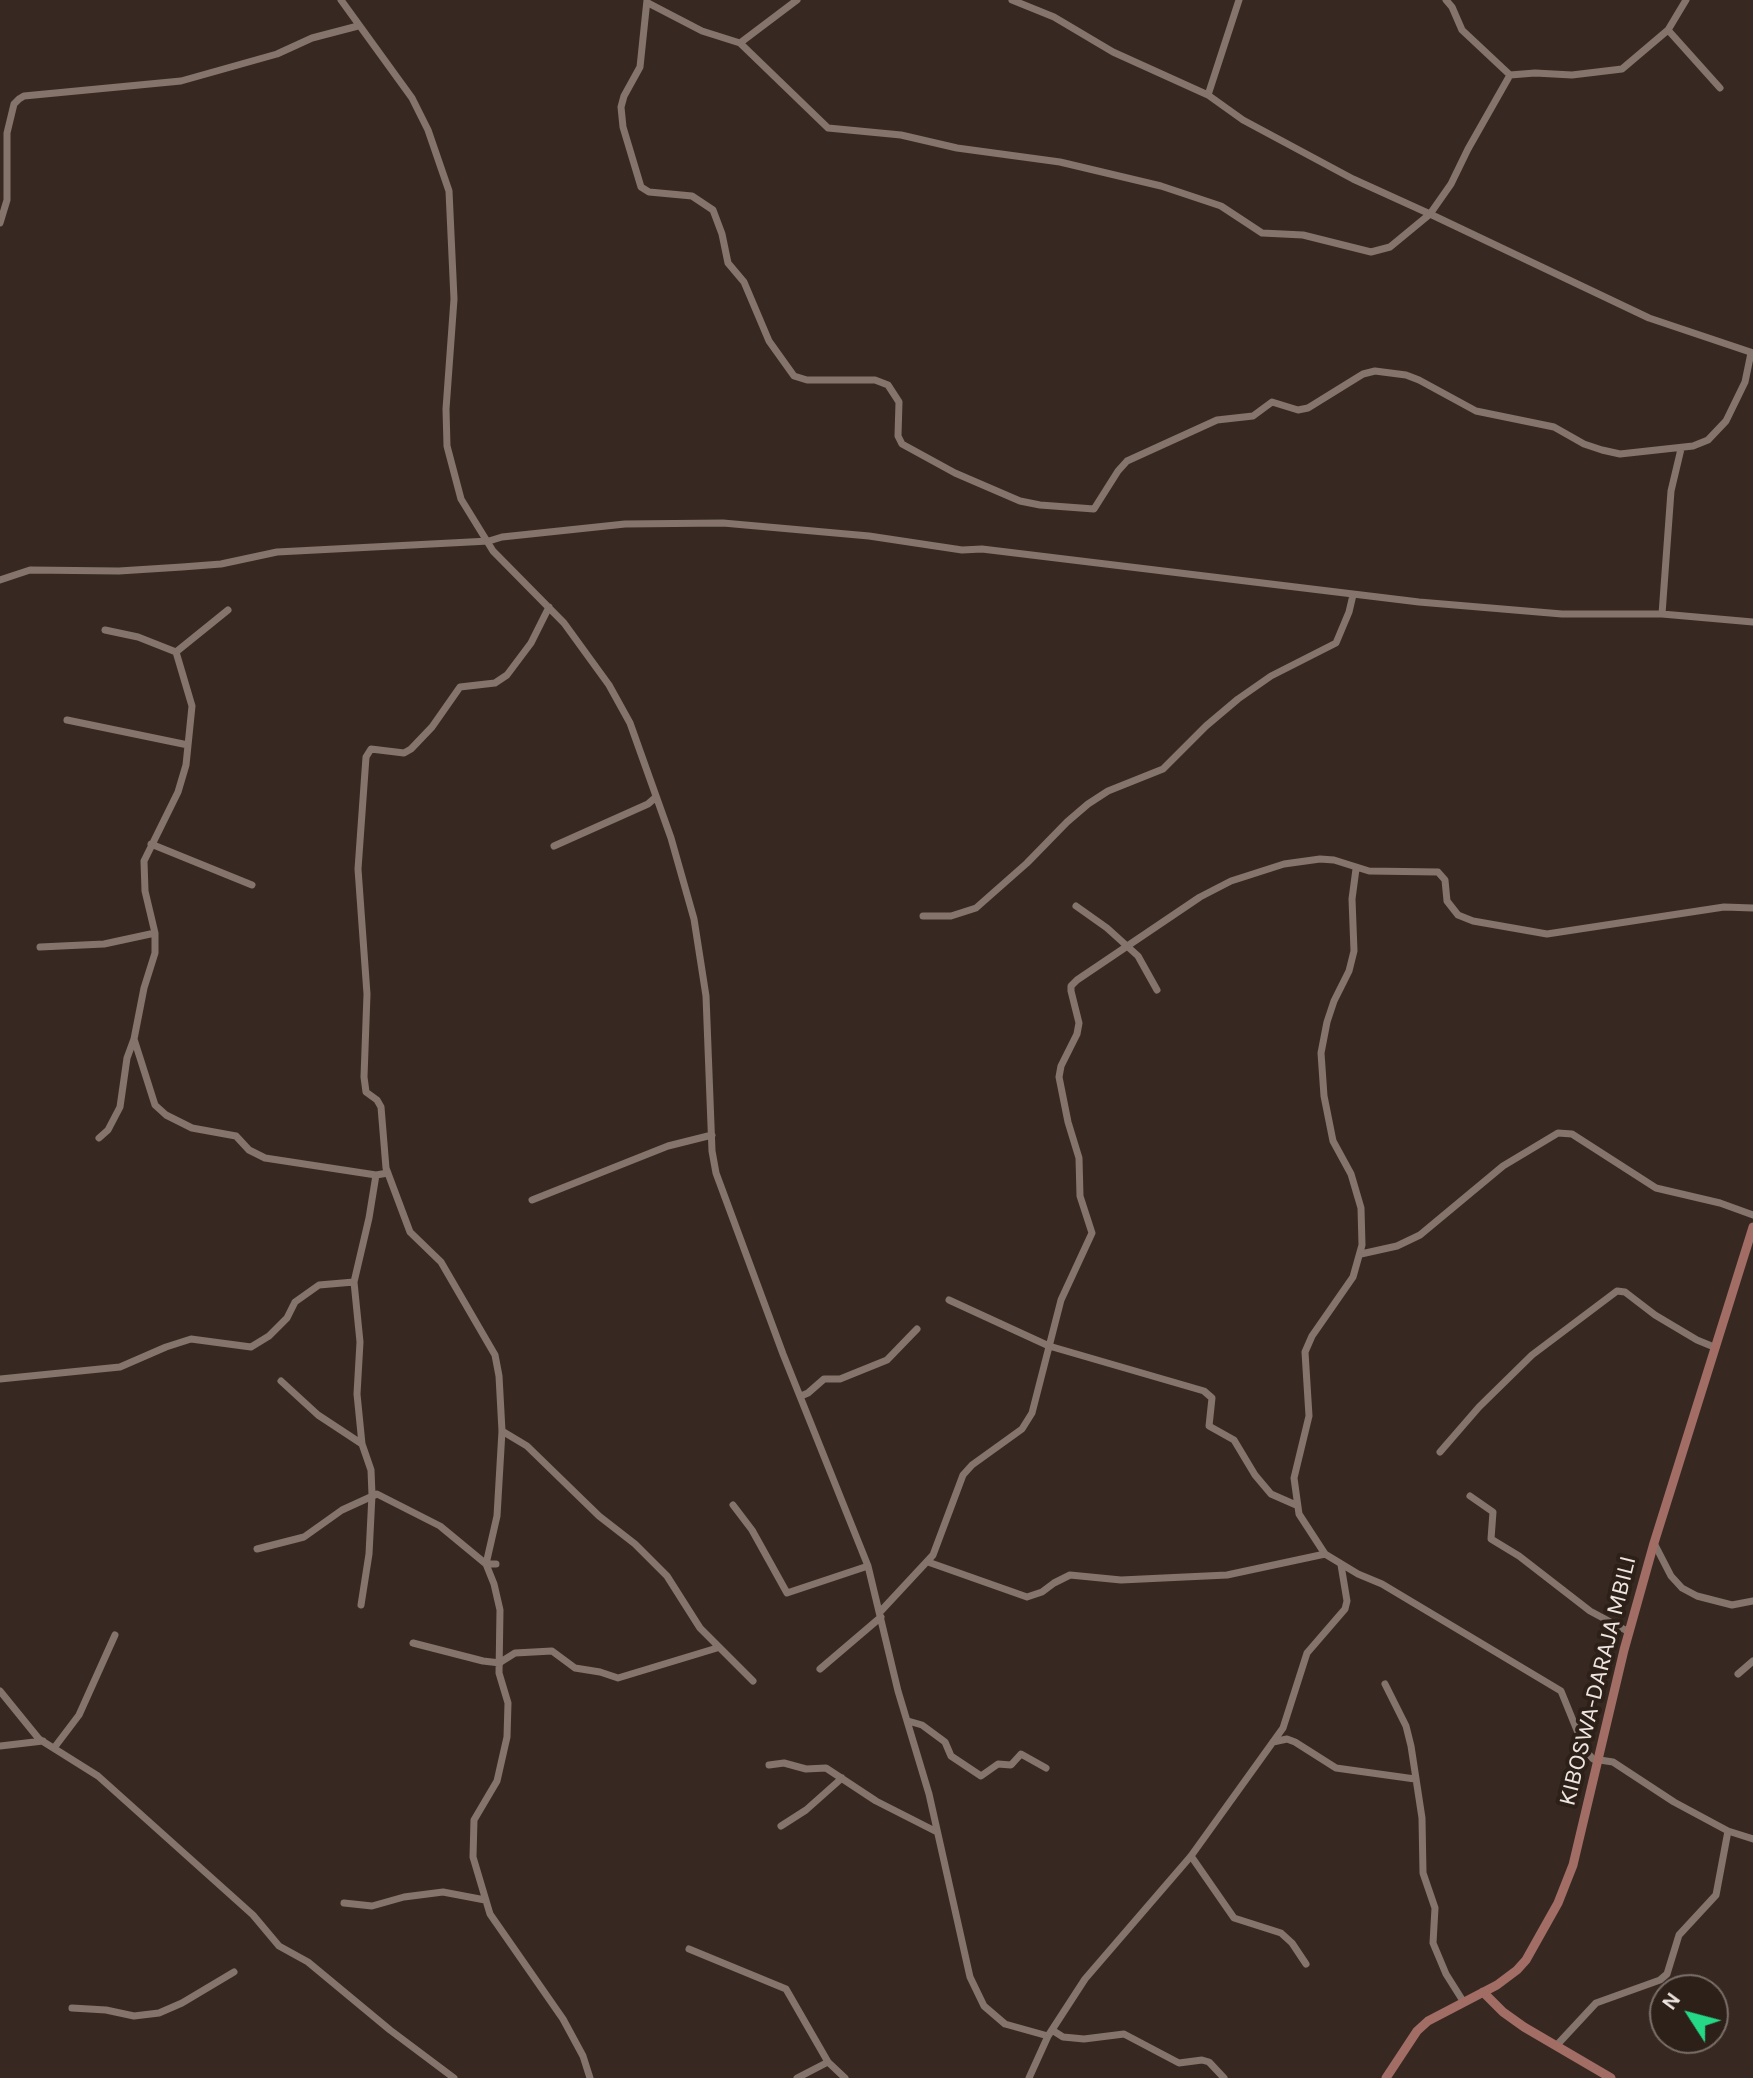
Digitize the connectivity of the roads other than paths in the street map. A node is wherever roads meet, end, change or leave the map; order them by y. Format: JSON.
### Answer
{"nodes":[{"id":1,"x":341,"y":0,"type":"edge"},
{"id":2,"x":797,"y":0,"type":"edge"},
{"id":3,"x":1012,"y":0,"type":"edge"},
{"id":4,"x":1239,"y":0,"type":"edge"},
{"id":5,"x":1446,"y":0,"type":"edge"},
{"id":6,"x":1686,"y":0,"type":"edge"},
{"id":7,"x":647,"y":2,"type":"edge"},
{"id":8,"x":358,"y":26,"type":"junction"},
{"id":9,"x":1668,"y":30,"type":"junction"},
{"id":10,"x":740,"y":43,"type":"junction"},
{"id":11,"x":1510,"y":75,"type":"junction"},
{"id":12,"x":1720,"y":88,"type":"dead end"},
{"id":13,"x":1208,"y":95,"type":"junction"},
{"id":14,"x":1430,"y":214,"type":"junction"},
{"id":15,"x":0,"y":223,"type":"edge"},
{"id":16,"x":1752,"y":353,"type":"edge"},
{"id":17,"x":1681,"y":449,"type":"junction"},
{"id":18,"x":489,"y":541,"type":"junction"},
{"id":19,"x":0,"y":580,"type":"edge"},
{"id":20,"x":1353,"y":595,"type":"junction"},
{"id":21,"x":549,"y":607,"type":"junction"},
{"id":22,"x":228,"y":610,"type":"dead end"},
{"id":23,"x":1662,"y":614,"type":"junction"},
{"id":24,"x":1753,"y":622,"type":"edge"},
{"id":25,"x":105,"y":630,"type":"dead end"},
{"id":26,"x":176,"y":652,"type":"junction"},
{"id":27,"x":67,"y":720,"type":"dead end"},
{"id":28,"x":188,"y":745,"type":"junction"},
{"id":29,"x":656,"y":797,"type":"junction"},
{"id":30,"x":151,"y":844,"type":"junction"},
{"id":31,"x":554,"y":846,"type":"dead end"},
{"id":32,"x":1356,"y":869,"type":"junction"},
{"id":33,"x":252,"y":885,"type":"dead end"},
{"id":34,"x":1076,"y":906,"type":"dead end"},
{"id":35,"x":1753,"y":908,"type":"edge"},
{"id":36,"x":923,"y":916,"type":"dead end"},
{"id":37,"x":155,"y":933,"type":"junction"},
{"id":38,"x":40,"y":947,"type":"dead end"},
{"id":39,"x":1127,"y":947,"type":"junction"},
{"id":40,"x":1157,"y":990,"type":"dead end"},
{"id":41,"x":134,"y":1039,"type":"junction"},
{"id":42,"x":712,"y":1135,"type":"junction"},
{"id":43,"x":99,"y":1138,"type":"dead end"},
{"id":44,"x":388,"y":1173,"type":"junction"},
{"id":45,"x":376,"y":1175,"type":"junction"},
{"id":46,"x":532,"y":1200,"type":"dead end"},
{"id":47,"x":1753,"y":1215,"type":"edge"},
{"id":48,"x":1753,"y":1227,"type":"edge"},
{"id":49,"x":1361,"y":1254,"type":"junction"},
{"id":50,"x":354,"y":1282,"type":"junction"},
{"id":51,"x":949,"y":1300,"type":"dead end"},
{"id":52,"x":917,"y":1329,"type":"dead end"},
{"id":53,"x":1049,"y":1346,"type":"junction"},
{"id":54,"x":1714,"y":1347,"type":"junction"},
{"id":55,"x":0,"y":1379,"type":"edge"},
{"id":56,"x":281,"y":1381,"type":"dead end"},
{"id":57,"x":801,"y":1396,"type":"junction"},
{"id":58,"x":502,"y":1431,"type":"junction"},
{"id":59,"x":362,"y":1444,"type":"junction"},
{"id":60,"x":1440,"y":1452,"type":"dead end"},
{"id":61,"x":372,"y":1495,"type":"junction"},
{"id":62,"x":1470,"y":1496,"type":"dead end"},
{"id":63,"x":733,"y":1505,"type":"dead end"},
{"id":64,"x":1296,"y":1505,"type":"junction"},
{"id":65,"x":1654,"y":1543,"type":"junction"},
{"id":66,"x":257,"y":1549,"type":"dead end"},
{"id":67,"x":1325,"y":1554,"type":"junction"},
{"id":68,"x":928,"y":1562,"type":"junction"},
{"id":69,"x":486,"y":1564,"type":"junction"},
{"id":70,"x":496,"y":1564,"type":"dead end"},
{"id":71,"x":1341,"y":1565,"type":"junction"},
{"id":72,"x":868,"y":1566,"type":"junction"},
{"id":73,"x":1753,"y":1601,"type":"edge"},
{"id":74,"x":361,"y":1605,"type":"dead end"},
{"id":75,"x":881,"y":1615,"type":"junction"},
{"id":76,"x":1629,"y":1632,"type":"junction"},
{"id":77,"x":115,"y":1635,"type":"dead end"},
{"id":78,"x":413,"y":1643,"type":"dead end"},
{"id":79,"x":717,"y":1648,"type":"junction"},
{"id":80,"x":1753,"y":1661,"type":"edge"},
{"id":81,"x":500,"y":1663,"type":"junction"},
{"id":82,"x":820,"y":1669,"type":"dead end"},
{"id":83,"x":1738,"y":1674,"type":"dead end"},
{"id":84,"x":753,"y":1681,"type":"dead end"},
{"id":85,"x":1385,"y":1684,"type":"dead end"},
{"id":86,"x":0,"y":1691,"type":"edge"},
{"id":87,"x":908,"y":1721,"type":"junction"},
{"id":88,"x":43,"y":1741,"type":"junction"},
{"id":89,"x":1273,"y":1742,"type":"junction"},
{"id":90,"x":0,"y":1746,"type":"edge"},
{"id":91,"x":54,"y":1748,"type":"junction"},
{"id":92,"x":1598,"y":1760,"type":"junction"},
{"id":93,"x":769,"y":1765,"type":"dead end"},
{"id":94,"x":1046,"y":1768,"type":"dead end"},
{"id":95,"x":842,"y":1778,"type":"junction"},
{"id":96,"x":1415,"y":1779,"type":"junction"},
{"id":97,"x":781,"y":1826,"type":"dead end"},
{"id":98,"x":1728,"y":1831,"type":"junction"},
{"id":99,"x":937,"y":1832,"type":"junction"},
{"id":100,"x":1753,"y":1839,"type":"edge"},
{"id":101,"x":1191,"y":1856,"type":"junction"},
{"id":102,"x":485,"y":1900,"type":"junction"},
{"id":103,"x":344,"y":1903,"type":"dead end"},
{"id":104,"x":689,"y":1949,"type":"dead end"},
{"id":105,"x":1306,"y":1964,"type":"dead end"},
{"id":106,"x":234,"y":1972,"type":"dead end"},
{"id":107,"x":1483,"y":1992,"type":"junction"},
{"id":108,"x":1463,"y":2001,"type":"junction"},
{"id":109,"x":72,"y":2008,"type":"dead end"},
{"id":110,"x":1050,"y":2033,"type":"junction"},
{"id":111,"x":1556,"y":2046,"type":"junction"},
{"id":112,"x":828,"y":2062,"type":"junction"},
{"id":113,"x":454,"y":2078,"type":"edge"},
{"id":114,"x":590,"y":2078,"type":"edge"},
{"id":115,"x":797,"y":2078,"type":"edge"},
{"id":116,"x":845,"y":2078,"type":"edge"},
{"id":117,"x":1029,"y":2078,"type":"edge"},
{"id":118,"x":1224,"y":2078,"type":"edge"},
{"id":119,"x":1386,"y":2078,"type":"edge"},
{"id":120,"x":1611,"y":2078,"type":"edge"}],
"edges":[{"from":1,"to":8,"type":"street"},
{"from":2,"to":10,"type":"street"},
{"from":3,"to":13,"type":"street"},
{"from":4,"to":13,"type":"street"},
{"from":5,"to":11,"type":"street"},
{"from":6,"to":9,"type":"street"},
{"from":7,"to":10,"type":"street"},
{"from":7,"to":17,"type":"street"},
{"from":8,"to":15,"type":"street"},
{"from":8,"to":18,"type":"street"},
{"from":9,"to":11,"type":"street"},
{"from":9,"to":12,"type":"street"},
{"from":10,"to":14,"type":"street"},
{"from":11,"to":14,"type":"street"},
{"from":13,"to":14,"type":"street"},
{"from":14,"to":16,"type":"street"},
{"from":16,"to":17,"type":"street"},
{"from":17,"to":23,"type":"street"},
{"from":18,"to":19,"type":"street"},
{"from":18,"to":20,"type":"street"},
{"from":18,"to":21,"type":"street"},
{"from":20,"to":23,"type":"street"},
{"from":20,"to":36,"type":"street"},
{"from":21,"to":29,"type":"street"},
{"from":21,"to":44,"type":"street"},
{"from":22,"to":26,"type":"street"},
{"from":23,"to":24,"type":"street"},
{"from":25,"to":26,"type":"street"},
{"from":26,"to":28,"type":"street"},
{"from":27,"to":28,"type":"street"},
{"from":28,"to":30,"type":"street"},
{"from":29,"to":31,"type":"street"},
{"from":29,"to":42,"type":"street"},
{"from":30,"to":33,"type":"street"},
{"from":30,"to":37,"type":"street"},
{"from":32,"to":35,"type":"street"},
{"from":32,"to":39,"type":"street"},
{"from":32,"to":49,"type":"street"},
{"from":34,"to":39,"type":"street"},
{"from":37,"to":38,"type":"street"},
{"from":37,"to":41,"type":"street"},
{"from":39,"to":40,"type":"street"},
{"from":39,"to":53,"type":"street"},
{"from":41,"to":43,"type":"street"},
{"from":41,"to":45,"type":"street"},
{"from":42,"to":46,"type":"street"},
{"from":42,"to":57,"type":"street"},
{"from":44,"to":45,"type":"street"},
{"from":44,"to":58,"type":"street"},
{"from":45,"to":50,"type":"street"},
{"from":47,"to":49,"type":"street"},
{"from":48,"to":54,"type":"main road","name":"KIBOSWA-DARAJA MBILI"},
{"from":49,"to":64,"type":"street"},
{"from":50,"to":55,"type":"street"},
{"from":50,"to":59,"type":"street"},
{"from":51,"to":53,"type":"street"},
{"from":52,"to":57,"type":"street"},
{"from":53,"to":64,"type":"street"},
{"from":53,"to":68,"type":"street"},
{"from":54,"to":60,"type":"street"},
{"from":54,"to":65,"type":"main road","name":"KIBOSWA-DARAJA MBILI"},
{"from":56,"to":59,"type":"street"},
{"from":57,"to":72,"type":"street"},
{"from":58,"to":69,"type":"street"},
{"from":58,"to":79,"type":"street"},
{"from":59,"to":61,"type":"street"},
{"from":61,"to":66,"type":"street"},
{"from":61,"to":69,"type":"street"},
{"from":61,"to":74,"type":"street"},
{"from":62,"to":76,"type":"street"},
{"from":63,"to":72,"type":"street"},
{"from":64,"to":67,"type":"street"},
{"from":65,"to":73,"type":"street"},
{"from":65,"to":76,"type":"main road","name":"KIBOSWA-DARAJA MBILI"},
{"from":67,"to":68,"type":"street"},
{"from":67,"to":71,"type":"street"},
{"from":68,"to":75,"type":"street"},
{"from":69,"to":70,"type":"street"},
{"from":69,"to":81,"type":"street"},
{"from":71,"to":89,"type":"street"},
{"from":71,"to":92,"type":"street"},
{"from":72,"to":75,"type":"street"},
{"from":75,"to":82,"type":"street"},
{"from":75,"to":87,"type":"street"},
{"from":76,"to":92,"type":"main road","name":"KIBOSWA-DARAJA MBILI"},
{"from":77,"to":91,"type":"street"},
{"from":78,"to":81,"type":"street"},
{"from":79,"to":81,"type":"street"},
{"from":79,"to":84,"type":"street"},
{"from":80,"to":83,"type":"street"},
{"from":81,"to":102,"type":"street"},
{"from":85,"to":96,"type":"street"},
{"from":86,"to":88,"type":"street"},
{"from":87,"to":94,"type":"street"},
{"from":87,"to":99,"type":"street"},
{"from":88,"to":90,"type":"street"},
{"from":88,"to":91,"type":"street"},
{"from":89,"to":96,"type":"street"},
{"from":89,"to":101,"type":"street"},
{"from":91,"to":113,"type":"street"},
{"from":92,"to":98,"type":"street"},
{"from":92,"to":107,"type":"main road","name":"KIBOSWA-DARAJA MBILI"},
{"from":93,"to":95,"type":"street"},
{"from":95,"to":97,"type":"street"},
{"from":95,"to":99,"type":"street"},
{"from":96,"to":108,"type":"street"},
{"from":98,"to":100,"type":"street"},
{"from":98,"to":111,"type":"street"},
{"from":99,"to":110,"type":"street"},
{"from":101,"to":105,"type":"street"},
{"from":101,"to":110,"type":"street"},
{"from":102,"to":103,"type":"street"},
{"from":102,"to":114,"type":"street"},
{"from":104,"to":112,"type":"street"},
{"from":106,"to":109,"type":"street"},
{"from":107,"to":108,"type":"main road","name":"KIBOSWA-DARAJA MBILI"},
{"from":107,"to":111,"type":"main road"},
{"from":108,"to":119,"type":"main road","name":"KIBOSWA-DARAJA MBILI"},
{"from":110,"to":117,"type":"street"},
{"from":110,"to":118,"type":"street"},
{"from":111,"to":120,"type":"main road"},
{"from":112,"to":115,"type":"street"},
{"from":112,"to":116,"type":"street"}]}
